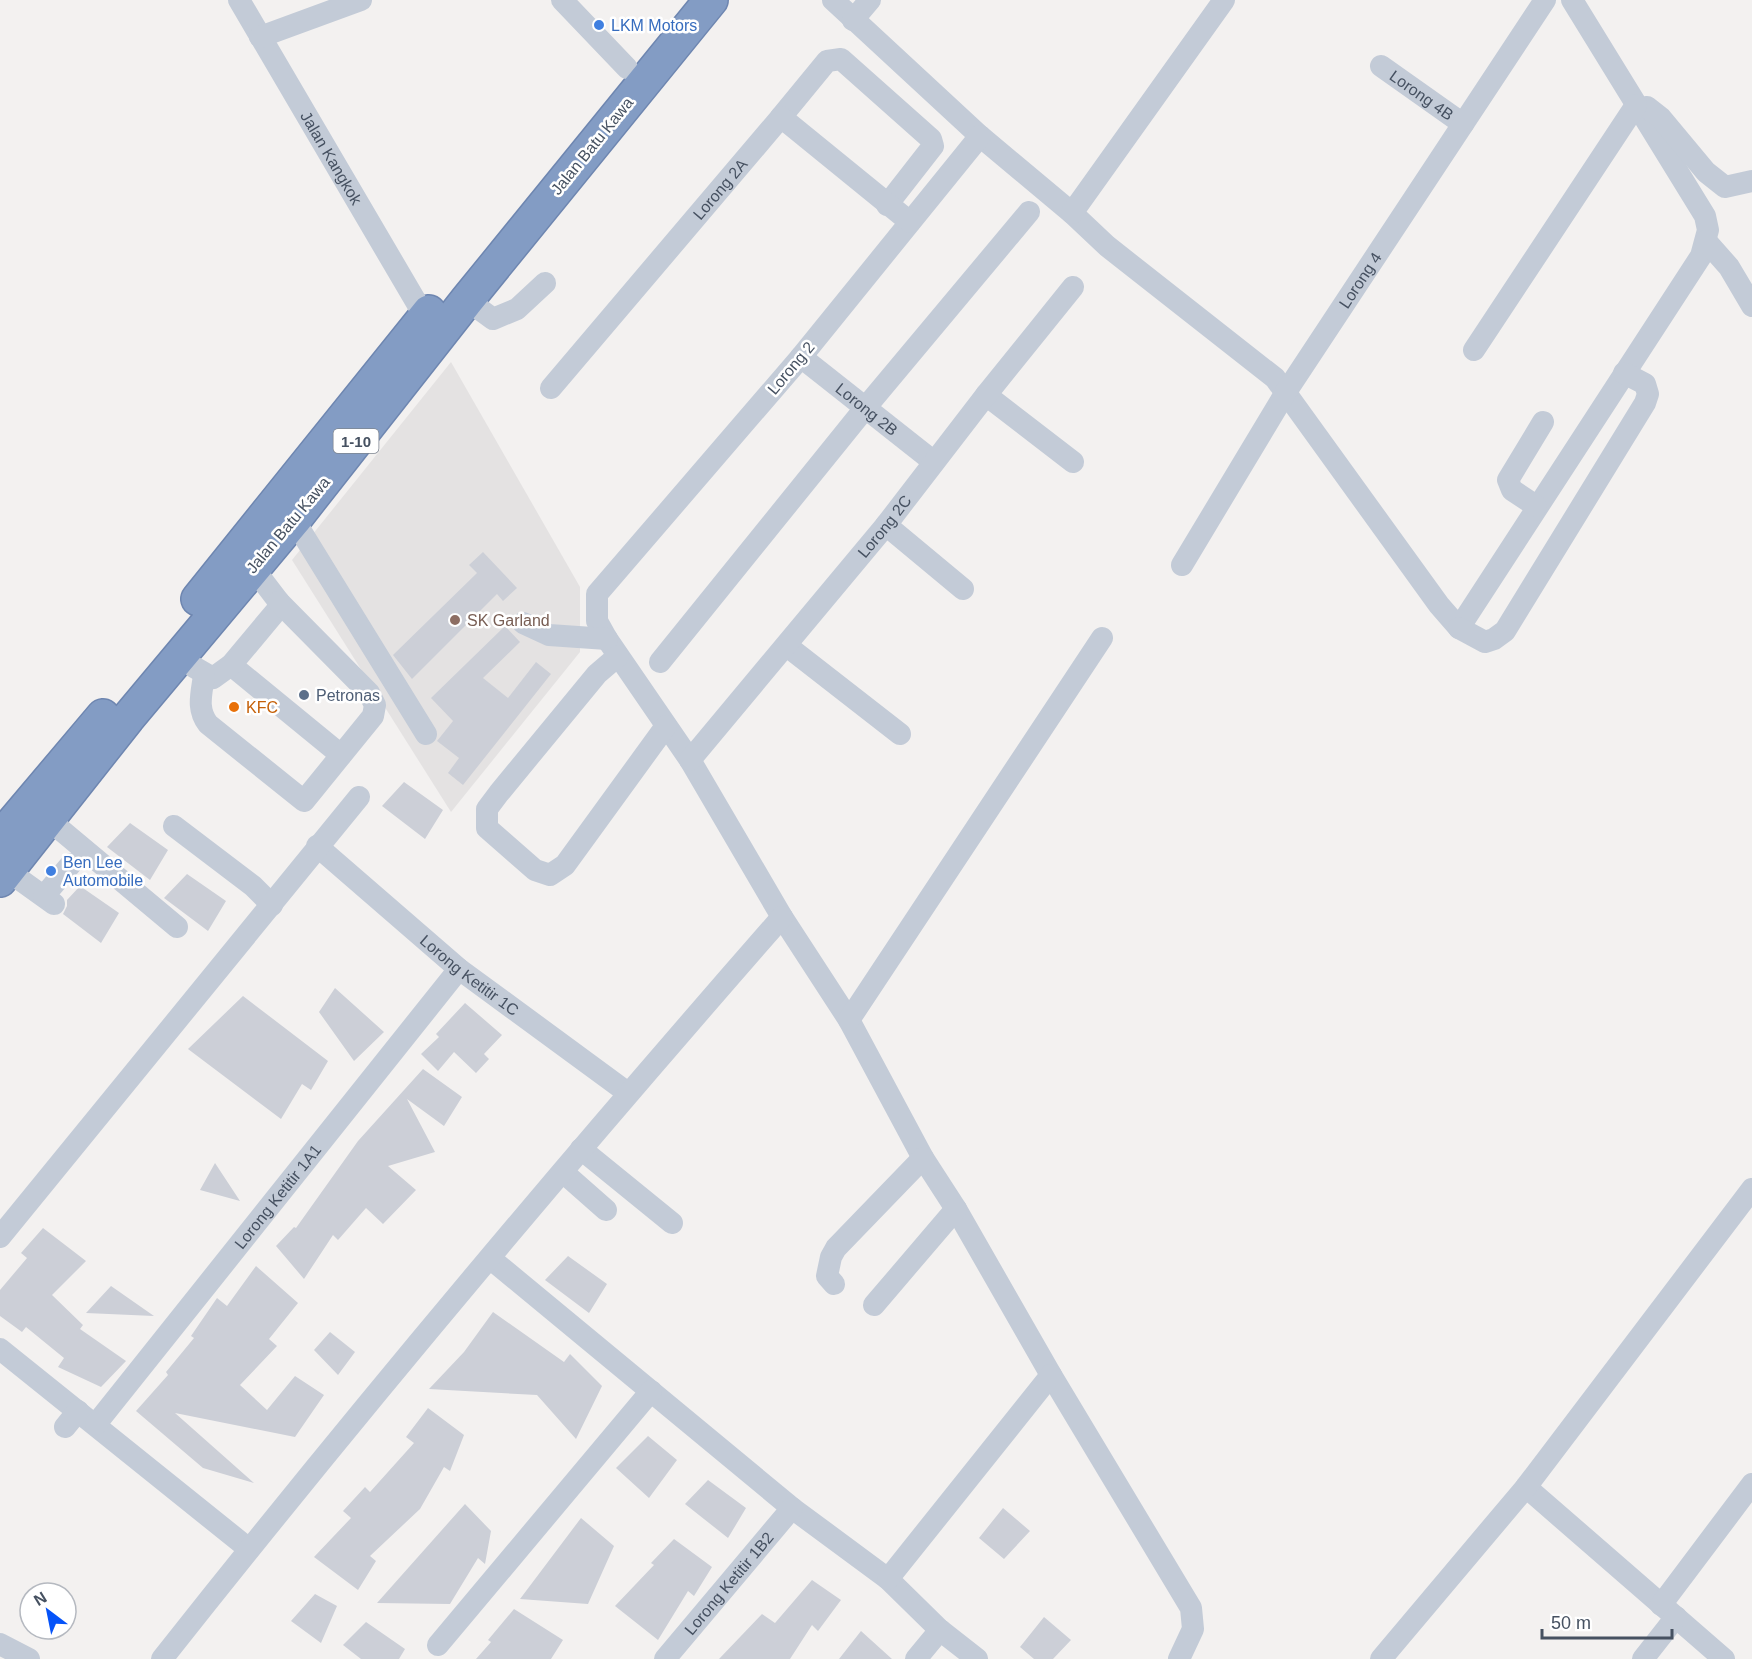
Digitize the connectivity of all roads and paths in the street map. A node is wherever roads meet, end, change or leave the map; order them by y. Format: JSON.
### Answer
{"nodes":[{"id":1,"x":239,"y":0,"type":"edge"},
{"id":2,"x":361,"y":0,"type":"edge"},
{"id":3,"x":562,"y":0,"type":"edge"},
{"id":4,"x":681,"y":0,"type":"edge"},
{"id":5,"x":711,"y":0,"type":"edge"},
{"id":6,"x":833,"y":0,"type":"edge"},
{"id":7,"x":870,"y":0,"type":"edge"},
{"id":8,"x":1224,"y":0,"type":"edge"},
{"id":9,"x":1545,"y":0,"type":"edge"},
{"id":10,"x":1572,"y":0,"type":"edge"},
{"id":11,"x":853,"y":20,"type":"junction"},
{"id":12,"x":260,"y":37,"type":"junction"},
{"id":13,"x":1381,"y":66,"type":"dead end"},
{"id":14,"x":627,"y":68,"type":"junction"},
{"id":15,"x":1636,"y":105,"type":"junction"},
{"id":16,"x":781,"y":117,"type":"junction"},
{"id":17,"x":1463,"y":124,"type":"junction"},
{"id":18,"x":980,"y":136,"type":"junction"},
{"id":19,"x":1752,"y":181,"type":"edge"},
{"id":20,"x":887,"y":205,"type":"junction"},
{"id":21,"x":1029,"y":212,"type":"dead end"},
{"id":22,"x":1072,"y":213,"type":"junction"},
{"id":23,"x":910,"y":222,"type":"junction"},
{"id":24,"x":1706,"y":241,"type":"junction"},
{"id":25,"x":545,"y":282,"type":"dead end"},
{"id":26,"x":1073,"y":287,"type":"dead end"},
{"id":27,"x":467,"y":300,"type":"junction"},
{"id":28,"x":1752,"y":306,"type":"edge"},
{"id":29,"x":425,"y":317,"type":"junction"},
{"id":30,"x":1474,"y":350,"type":"dead end"},
{"id":31,"x":801,"y":357,"type":"junction"},
{"id":32,"x":1624,"y":373,"type":"junction"},
{"id":33,"x":551,"y":388,"type":"dead end"},
{"id":34,"x":1286,"y":392,"type":"junction"},
{"id":35,"x":986,"y":395,"type":"junction"},
{"id":36,"x":866,"y":407,"type":"junction"},
{"id":37,"x":1543,"y":422,"type":"dead end"},
{"id":38,"x":934,"y":462,"type":"junction"},
{"id":39,"x":1073,"y":462,"type":"dead end"},
{"id":40,"x":1536,"y":506,"type":"junction"},
{"id":41,"x":294,"y":520,"type":"junction"},
{"id":42,"x":886,"y":525,"type":"junction"},
{"id":43,"x":1182,"y":565,"type":"dead end"},
{"id":44,"x":253,"y":568,"type":"junction"},
{"id":45,"x":963,"y":589,"type":"dead end"},
{"id":46,"x":279,"y":602,"type":"junction"},
{"id":47,"x":523,"y":623,"type":"dead end"},
{"id":48,"x":1459,"y":628,"type":"junction"},
{"id":49,"x":1102,"y":638,"type":"dead end"},
{"id":50,"x":787,"y":646,"type":"junction"},
{"id":51,"x":612,"y":648,"type":"junction"},
{"id":52,"x":660,"y":662,"type":"dead end"},
{"id":53,"x":192,"y":665,"type":"junction"},
{"id":54,"x":231,"y":665,"type":"junction"},
{"id":55,"x":666,"y":726,"type":"junction"},
{"id":56,"x":426,"y":734,"type":"dead end"},
{"id":57,"x":900,"y":734,"type":"dead end"},
{"id":58,"x":341,"y":755,"type":"junction"},
{"id":59,"x":690,"y":760,"type":"junction"},
{"id":60,"x":359,"y":797,"type":"dead end"},
{"id":61,"x":49,"y":820,"type":"junction"},
{"id":62,"x":174,"y":826,"type":"dead end"},
{"id":63,"x":0,"y":838,"type":"edge"},
{"id":64,"x":317,"y":846,"type":"junction"},
{"id":65,"x":71,"y":864,"type":"dead end"},
{"id":66,"x":4,"y":876,"type":"edge"},
{"id":67,"x":272,"y":905,"type":"junction"},
{"id":68,"x":782,"y":917,"type":"junction"},
{"id":69,"x":177,"y":927,"type":"dead end"},
{"id":70,"x":459,"y":969,"type":"junction"},
{"id":71,"x":849,"y":1020,"type":"junction"},
{"id":72,"x":628,"y":1093,"type":"junction"},
{"id":73,"x":581,"y":1149,"type":"junction"},
{"id":74,"x":923,"y":1158,"type":"junction"},
{"id":75,"x":564,"y":1173,"type":"junction"},
{"id":76,"x":1752,"y":1189,"type":"edge"},
{"id":77,"x":956,"y":1209,"type":"junction"},
{"id":78,"x":606,"y":1210,"type":"dead end"},
{"id":79,"x":672,"y":1223,"type":"dead end"},
{"id":80,"x":0,"y":1237,"type":"edge"},
{"id":81,"x":491,"y":1259,"type":"junction"},
{"id":82,"x":834,"y":1284,"type":"dead end"},
{"id":83,"x":874,"y":1305,"type":"dead end"},
{"id":84,"x":0,"y":1349,"type":"edge"},
{"id":85,"x":1051,"y":1375,"type":"junction"},
{"id":86,"x":651,"y":1391,"type":"junction"},
{"id":87,"x":80,"y":1421,"type":"junction"},
{"id":88,"x":1752,"y":1484,"type":"edge"},
{"id":89,"x":1526,"y":1487,"type":"junction"},
{"id":90,"x":792,"y":1508,"type":"junction"},
{"id":91,"x":249,"y":1549,"type":"junction"},
{"id":92,"x":888,"y":1579,"type":"junction"},
{"id":93,"x":1668,"y":1611,"type":"junction"},
{"id":94,"x":940,"y":1630,"type":"junction"},
{"id":95,"x":0,"y":1644,"type":"edge"},
{"id":96,"x":438,"y":1646,"type":"dead end"},
{"id":97,"x":29,"y":1659,"type":"edge"},
{"id":98,"x":162,"y":1659,"type":"edge"},
{"id":99,"x":665,"y":1659,"type":"edge"},
{"id":100,"x":916,"y":1659,"type":"edge"},
{"id":101,"x":977,"y":1659,"type":"edge"},
{"id":102,"x":1179,"y":1659,"type":"edge"},
{"id":103,"x":1381,"y":1659,"type":"edge"},
{"id":104,"x":1643,"y":1659,"type":"edge"},
{"id":105,"x":1724,"y":1659,"type":"edge"}],
"edges":[{"from":1,"to":12,"type":"street","name":"Jalan Kangkok"},
{"from":2,"to":12,"type":"street"},
{"from":3,"to":14,"type":"street"},
{"from":4,"to":14,"type":"highway","name":"Jalan Batu Kawa","number":"1-10"},
{"from":5,"to":27,"type":"highway","name":"Jalan Batu Kawa","number":"1-10"},
{"from":6,"to":11,"type":"street"},
{"from":7,"to":11,"type":"street"},
{"from":8,"to":22,"type":"street"},
{"from":9,"to":17,"type":"street","name":"Lorong 4"},
{"from":10,"to":15,"type":"street"},
{"from":11,"to":18,"type":"street"},
{"from":12,"to":29,"type":"street","name":"Jalan Kangkok"},
{"from":13,"to":17,"type":"street","name":"Lorong 4B"},
{"from":14,"to":29,"type":"highway","name":"Jalan Batu Kawa","number":"1-10"},
{"from":15,"to":19,"type":"street"},
{"from":15,"to":24,"type":"street"},
{"from":15,"to":30,"type":"street"},
{"from":16,"to":20,"type":"street"},
{"from":16,"to":20,"type":"street","name":"Lorong 2A"},
{"from":16,"to":33,"type":"street","name":"Lorong 2A"},
{"from":17,"to":34,"type":"street","name":"Lorong 4"},
{"from":18,"to":22,"type":"street"},
{"from":18,"to":23,"type":"street","name":"Lorong 2"},
{"from":20,"to":23,"type":"street"},
{"from":21,"to":36,"type":"street"},
{"from":22,"to":34,"type":"street"},
{"from":23,"to":31,"type":"street","name":"Lorong 2"},
{"from":24,"to":28,"type":"street"},
{"from":24,"to":32,"type":"street"},
{"from":25,"to":27,"type":"street"},
{"from":26,"to":35,"type":"street","name":"Lorong 2C"},
{"from":27,"to":41,"type":"highway","name":"Jalan Batu Kawa","number":"1-10"},
{"from":29,"to":63,"type":"highway","name":"Jalan Batu Kawa","number":"1-10"},
{"from":31,"to":36,"type":"street","name":"Lorong 2B"},
{"from":31,"to":51,"type":"street","name":"Lorong 2"},
{"from":32,"to":40,"type":"street"},
{"from":32,"to":48,"type":"street"},
{"from":34,"to":43,"type":"street","name":"Lorong 4"},
{"from":34,"to":48,"type":"street"},
{"from":35,"to":38,"type":"street","name":"Lorong 2C"},
{"from":35,"to":39,"type":"street"},
{"from":36,"to":38,"type":"street","name":"Lorong 2B"},
{"from":36,"to":52,"type":"street"},
{"from":37,"to":40,"type":"street"},
{"from":38,"to":42,"type":"street","name":"Lorong 2C"},
{"from":40,"to":48,"type":"street"},
{"from":41,"to":44,"type":"highway","name":"Jalan Batu Kawa","number":"1-10"},
{"from":41,"to":56,"type":"street"},
{"from":42,"to":45,"type":"street"},
{"from":42,"to":50,"type":"street","name":"Lorong 2C"},
{"from":44,"to":46,"type":"street"},
{"from":44,"to":53,"type":"highway","name":"Jalan Batu Kawa","number":"1-10"},
{"from":46,"to":54,"type":"street"},
{"from":46,"to":58,"type":"street"},
{"from":47,"to":51,"type":"street"},
{"from":49,"to":71,"type":"street"},
{"from":50,"to":57,"type":"street"},
{"from":50,"to":59,"type":"street","name":"Lorong 2C"},
{"from":51,"to":55,"type":"street"},
{"from":51,"to":55,"type":"street"},
{"from":53,"to":54,"type":"street"},
{"from":53,"to":58,"type":"street"},
{"from":53,"to":61,"type":"highway","name":"Jalan Batu Kawa","number":"1-10"},
{"from":54,"to":58,"type":"street"},
{"from":55,"to":59,"type":"street"},
{"from":59,"to":68,"type":"street"},
{"from":60,"to":64,"type":"street"},
{"from":61,"to":66,"type":"highway","name":"Jalan Batu Kawa","number":"1-10"},
{"from":61,"to":69,"type":"street"},
{"from":62,"to":67,"type":"street"},
{"from":64,"to":67,"type":"street"},
{"from":64,"to":70,"type":"street","name":"Lorong Ketitir 1C"},
{"from":65,"to":66,"type":"street"},
{"from":67,"to":80,"type":"street"},
{"from":68,"to":71,"type":"street"},
{"from":68,"to":72,"type":"street"},
{"from":70,"to":72,"type":"street","name":"Lorong Ketitir 1C"},
{"from":70,"to":87,"type":"street","name":"Lorong Ketitir 1A1"},
{"from":71,"to":74,"type":"street"},
{"from":72,"to":73,"type":"street"},
{"from":73,"to":75,"type":"street"},
{"from":73,"to":79,"type":"street"},
{"from":74,"to":77,"type":"street"},
{"from":74,"to":82,"type":"street"},
{"from":75,"to":78,"type":"street"},
{"from":75,"to":81,"type":"street"},
{"from":76,"to":89,"type":"street"},
{"from":77,"to":83,"type":"street"},
{"from":77,"to":85,"type":"street"},
{"from":81,"to":86,"type":"street"},
{"from":81,"to":91,"type":"street"},
{"from":84,"to":87,"type":"street"},
{"from":85,"to":92,"type":"street"},
{"from":85,"to":102,"type":"street"},
{"from":86,"to":90,"type":"street"},
{"from":86,"to":96,"type":"street"},
{"from":87,"to":91,"type":"street"},
{"from":88,"to":93,"type":"street"},
{"from":89,"to":93,"type":"street"},
{"from":89,"to":103,"type":"street"},
{"from":90,"to":92,"type":"street"},
{"from":90,"to":99,"type":"street","name":"Lorong Ketitir 1B2"},
{"from":91,"to":98,"type":"street"},
{"from":92,"to":94,"type":"street"},
{"from":93,"to":104,"type":"street"},
{"from":93,"to":105,"type":"street"},
{"from":94,"to":100,"type":"street"},
{"from":94,"to":101,"type":"street"},
{"from":95,"to":97,"type":"street"}]}
